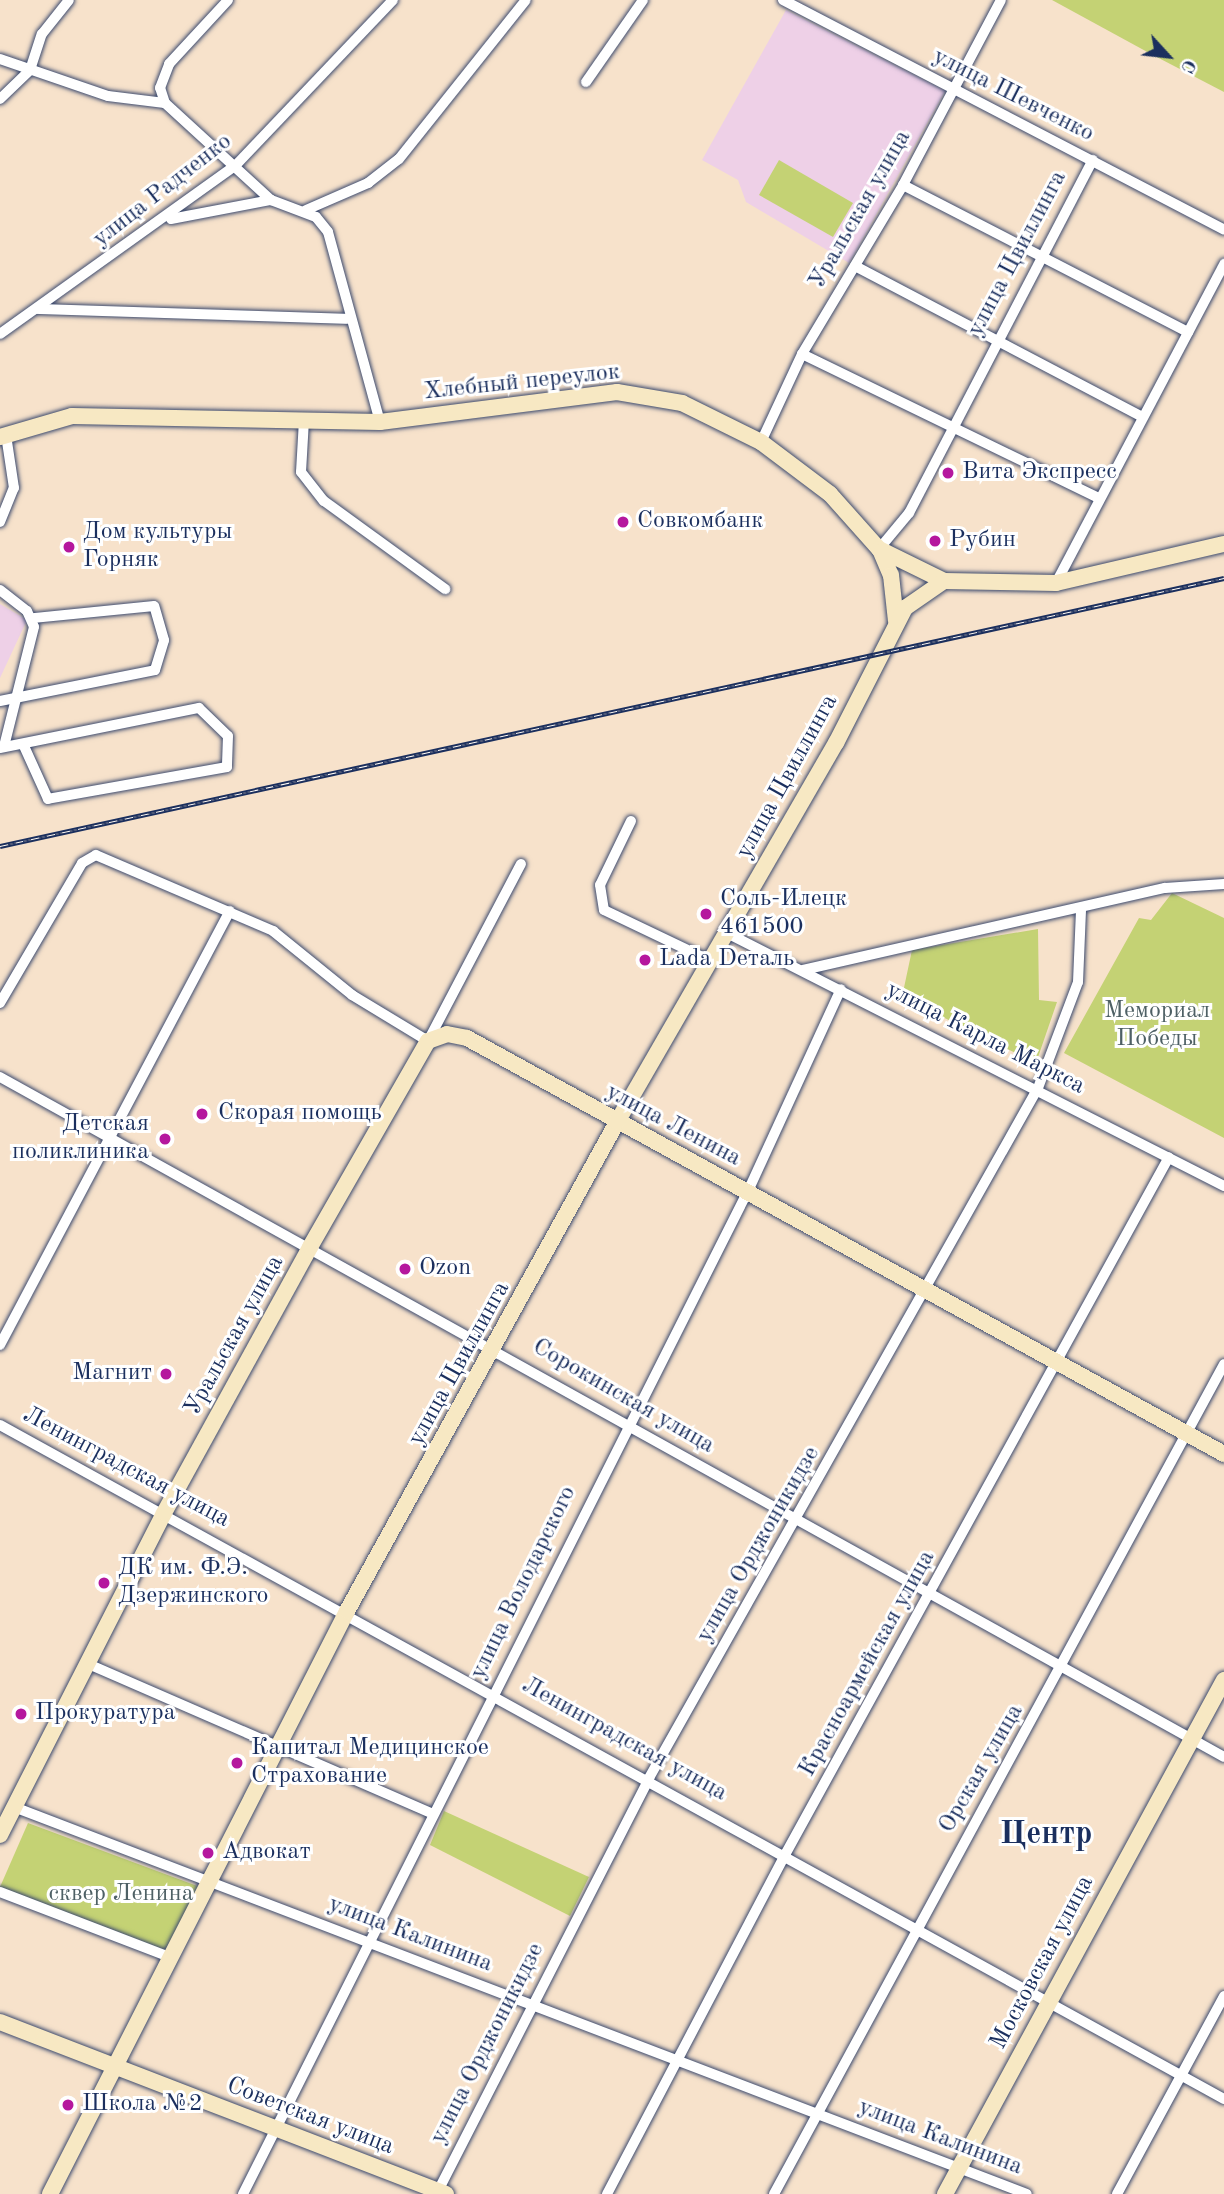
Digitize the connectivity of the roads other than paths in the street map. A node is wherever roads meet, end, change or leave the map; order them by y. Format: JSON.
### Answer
{"nodes":[{"id":1,"x":69,"y":0,"type":"edge"},
{"id":2,"x":228,"y":0,"type":"edge"},
{"id":3,"x":393,"y":0,"type":"edge"},
{"id":4,"x":526,"y":0,"type":"edge"},
{"id":5,"x":643,"y":0,"type":"edge"},
{"id":6,"x":783,"y":0,"type":"edge"},
{"id":7,"x":1001,"y":0,"type":"edge"},
{"id":8,"x":0,"y":59,"type":"edge"},
{"id":9,"x":30,"y":70,"type":"junction"},
{"id":10,"x":586,"y":82,"type":"dead end"},
{"id":11,"x":955,"y":89,"type":"junction"},
{"id":12,"x":0,"y":99,"type":"edge"},
{"id":13,"x":165,"y":103,"type":"junction"},
{"id":14,"x":1093,"y":160,"type":"junction"},
{"id":15,"x":235,"y":166,"type":"junction"},
{"id":16,"x":903,"y":185,"type":"junction"},
{"id":17,"x":271,"y":200,"type":"junction"},
{"id":18,"x":306,"y":210,"type":"junction"},
{"id":19,"x":168,"y":220,"type":"junction"},
{"id":20,"x":1224,"y":230,"type":"edge"},
{"id":21,"x":1044,"y":257,"type":"junction"},
{"id":22,"x":1224,"y":264,"type":"edge"},
{"id":23,"x":855,"y":267,"type":"junction"},
{"id":24,"x":37,"y":309,"type":"junction"},
{"id":25,"x":347,"y":320,"type":"junction"},
{"id":26,"x":1188,"y":332,"type":"junction"},
{"id":27,"x":0,"y":334,"type":"edge"},
{"id":28,"x":998,"y":341,"type":"junction"},
{"id":29,"x":803,"y":354,"type":"junction"},
{"id":30,"x":1143,"y":416,"type":"junction"},
{"id":31,"x":304,"y":420,"type":"junction"},
{"id":32,"x":380,"y":422,"type":"junction"},
{"id":33,"x":955,"y":424,"type":"junction"},
{"id":34,"x":3,"y":436,"type":"edge"},
{"id":35,"x":761,"y":442,"type":"junction"},
{"id":36,"x":1100,"y":499,"type":"junction"},
{"id":37,"x":0,"y":522,"type":"edge"},
{"id":38,"x":1224,"y":544,"type":"edge"},
{"id":39,"x":879,"y":549,"type":"junction"},
{"id":40,"x":944,"y":581,"type":"junction"},
{"id":41,"x":1056,"y":583,"type":"junction"},
{"id":42,"x":445,"y":589,"type":"dead end"},
{"id":43,"x":0,"y":590,"type":"edge"},
{"id":44,"x":33,"y":618,"type":"junction"},
{"id":45,"x":896,"y":623,"type":"junction"},
{"id":46,"x":6,"y":700,"type":"edge"},
{"id":47,"x":24,"y":746,"type":"junction"},
{"id":48,"x":2,"y":747,"type":"edge"},
{"id":49,"x":631,"y":821,"type":"dead end"},
{"id":50,"x":521,"y":864,"type":"dead end"},
{"id":51,"x":1224,"y":884,"type":"edge"},
{"id":52,"x":1081,"y":910,"type":"junction"},
{"id":53,"x":230,"y":911,"type":"junction"},
{"id":54,"x":725,"y":932,"type":"junction"},
{"id":55,"x":709,"y":960,"type":"junction"},
{"id":56,"x":803,"y":970,"type":"junction"},
{"id":57,"x":841,"y":989,"type":"junction"},
{"id":58,"x":0,"y":1003,"type":"edge"},
{"id":59,"x":428,"y":1041,"type":"junction"},
{"id":60,"x":0,"y":1077,"type":"edge"},
{"id":61,"x":1038,"y":1088,"type":"junction"},
{"id":62,"x":617,"y":1122,"type":"junction"},
{"id":63,"x":115,"y":1138,"type":"junction"},
{"id":64,"x":1170,"y":1157,"type":"junction"},
{"id":65,"x":1224,"y":1186,"type":"edge"},
{"id":66,"x":748,"y":1191,"type":"junction"},
{"id":67,"x":310,"y":1247,"type":"junction"},
{"id":68,"x":928,"y":1288,"type":"junction"},
{"id":69,"x":0,"y":1345,"type":"edge"},
{"id":70,"x":496,"y":1347,"type":"junction"},
{"id":71,"x":1059,"y":1360,"type":"junction"},
{"id":72,"x":1224,"y":1364,"type":"edge"},
{"id":73,"x":626,"y":1424,"type":"junction"},
{"id":74,"x":0,"y":1425,"type":"edge"},
{"id":75,"x":1186,"y":1433,"type":"junction"},
{"id":76,"x":1224,"y":1454,"type":"edge"},
{"id":77,"x":164,"y":1513,"type":"junction"},
{"id":78,"x":798,"y":1522,"type":"junction"},
{"id":79,"x":931,"y":1594,"type":"junction"},
{"id":80,"x":347,"y":1611,"type":"junction"},
{"id":81,"x":86,"y":1663,"type":"junction"},
{"id":82,"x":1064,"y":1668,"type":"junction"},
{"id":83,"x":1224,"y":1680,"type":"edge"},
{"id":84,"x":494,"y":1693,"type":"junction"},
{"id":85,"x":1192,"y":1739,"type":"junction"},
{"id":86,"x":280,"y":1748,"type":"junction"},
{"id":87,"x":1224,"y":1756,"type":"edge"},
{"id":88,"x":649,"y":1778,"type":"junction"},
{"id":89,"x":15,"y":1807,"type":"junction"},
{"id":90,"x":433,"y":1814,"type":"junction"},
{"id":91,"x":0,"y":1835,"type":"edge"},
{"id":92,"x":786,"y":1853,"type":"junction"},
{"id":93,"x":210,"y":1882,"type":"junction"},
{"id":94,"x":0,"y":1892,"type":"edge"},
{"id":95,"x":917,"y":1926,"type":"junction"},
{"id":96,"x":370,"y":1942,"type":"junction"},
{"id":97,"x":172,"y":1958,"type":"junction"},
{"id":98,"x":1224,"y":1996,"type":"edge"},
{"id":99,"x":1049,"y":1998,"type":"junction"},
{"id":100,"x":531,"y":2003,"type":"junction"},
{"id":101,"x":0,"y":2022,"type":"edge"},
{"id":102,"x":677,"y":2061,"type":"junction"},
{"id":103,"x":116,"y":2066,"type":"junction"},
{"id":104,"x":1181,"y":2074,"type":"junction"},
{"id":105,"x":1224,"y":2099,"type":"edge"},
{"id":106,"x":817,"y":2112,"type":"junction"},
{"id":107,"x":277,"y":2129,"type":"junction"},
{"id":108,"x":959,"y":2168,"type":"junction"},
{"id":109,"x":416,"y":2189,"type":"edge"},
{"id":110,"x":442,"y":2192,"type":"edge"},
{"id":111,"x":50,"y":2194,"type":"edge"},
{"id":112,"x":243,"y":2194,"type":"edge"},
{"id":113,"x":607,"y":2194,"type":"edge"},
{"id":114,"x":774,"y":2194,"type":"edge"},
{"id":115,"x":944,"y":2194,"type":"edge"},
{"id":116,"x":1027,"y":2194,"type":"edge"},
{"id":117,"x":1117,"y":2194,"type":"edge"}],
"edges":[{"from":1,"to":9,"type":"street"},
{"from":2,"to":13,"type":"street"},
{"from":3,"to":15,"type":"street","name":"улица Радченко"},
{"from":4,"to":18,"type":"street"},
{"from":5,"to":10,"type":"street"},
{"from":6,"to":11,"type":"street","name":"улица Шевченко"},
{"from":7,"to":11,"type":"street","name":"Уральская улица"},
{"from":8,"to":9,"type":"street"},
{"from":9,"to":12,"type":"street"},
{"from":9,"to":13,"type":"street"},
{"from":11,"to":14,"type":"street","name":"улица Шевченко"},
{"from":11,"to":16,"type":"street","name":"Уральская улица"},
{"from":13,"to":15,"type":"street"},
{"from":14,"to":20,"type":"street","name":"улица Шевченко"},
{"from":14,"to":21,"type":"street","name":"улица Цвиллинга"},
{"from":15,"to":17,"type":"street"},
{"from":15,"to":19,"type":"street","name":"улица Радченко"},
{"from":16,"to":21,"type":"street"},
{"from":16,"to":23,"type":"street","name":"Уральская улица"},
{"from":17,"to":18,"type":"street"},
{"from":17,"to":19,"type":"street"},
{"from":18,"to":25,"type":"street"},
{"from":19,"to":24,"type":"street","name":"улица Радченко"},
{"from":21,"to":26,"type":"street"},
{"from":21,"to":28,"type":"street","name":"улица Цвиллинга"},
{"from":22,"to":26,"type":"street"},
{"from":23,"to":28,"type":"street"},
{"from":23,"to":29,"type":"street","name":"Уральская улица"},
{"from":24,"to":25,"type":"street"},
{"from":24,"to":27,"type":"street","name":"улица Радченко"},
{"from":25,"to":32,"type":"street"},
{"from":26,"to":30,"type":"street"},
{"from":28,"to":30,"type":"street"},
{"from":28,"to":33,"type":"street","name":"улица Цвиллинга"},
{"from":29,"to":33,"type":"street"},
{"from":29,"to":35,"type":"street","name":"Уральская улица"},
{"from":30,"to":36,"type":"street"},
{"from":31,"to":32,"type":"street","name":"Хлебный переулок"},
{"from":31,"to":34,"type":"street","name":"Хлебный переулок"},
{"from":31,"to":42,"type":"street"},
{"from":32,"to":35,"type":"street","name":"Хлебный переулок"},
{"from":33,"to":36,"type":"street"},
{"from":33,"to":39,"type":"street","name":"улица Цвиллинга"},
{"from":34,"to":37,"type":"street"},
{"from":35,"to":39,"type":"street","name":"Хлебный переулок"},
{"from":36,"to":41,"type":"street"},
{"from":38,"to":41,"type":"street"},
{"from":39,"to":40,"type":"street","name":"Хлебный переулок"},
{"from":39,"to":45,"type":"street"},
{"from":40,"to":41,"type":"street"},
{"from":40,"to":45,"type":"street","name":"улица Цвиллинга"},
{"from":43,"to":44,"type":"street"},
{"from":44,"to":46,"type":"street"},
{"from":44,"to":46,"type":"street"},
{"from":45,"to":54,"type":"street","name":"улица Цвиллинга"},
{"from":46,"to":48,"type":"street"},
{"from":47,"to":47,"type":"street"},
{"from":47,"to":48,"type":"street"},
{"from":49,"to":55,"type":"street"},
{"from":50,"to":59,"type":"street","name":"Уральская улица"},
{"from":51,"to":52,"type":"street"},
{"from":52,"to":56,"type":"street"},
{"from":52,"to":61,"type":"street","name":"улица Орджоникидзе"},
{"from":53,"to":58,"type":"street"},
{"from":53,"to":59,"type":"street"},
{"from":53,"to":63,"type":"street"},
{"from":54,"to":55,"type":"street","name":"улица Цвиллинга"},
{"from":54,"to":56,"type":"street","name":"улица Карла Маркса"},
{"from":55,"to":62,"type":"street","name":"улица Цвиллинга"},
{"from":56,"to":57,"type":"street","name":"улица Карла Маркса"},
{"from":57,"to":61,"type":"street","name":"улица Карла Маркса"},
{"from":57,"to":66,"type":"street","name":"улица Володарского"},
{"from":59,"to":62,"type":"street","name":"улица Ленина"},
{"from":59,"to":67,"type":"street","name":"Уральская улица"},
{"from":60,"to":63,"type":"street","name":"Сорокинская улица"},
{"from":61,"to":64,"type":"street","name":"улица Карла Маркса"},
{"from":61,"to":68,"type":"street","name":"улица Орджоникидзе"},
{"from":62,"to":66,"type":"street","name":"улица Ленина"},
{"from":62,"to":70,"type":"street","name":"улица Цвиллинга"},
{"from":63,"to":67,"type":"street","name":"Сорокинская улица"},
{"from":63,"to":69,"type":"street"},
{"from":64,"to":65,"type":"street","name":"улица Карла Маркса"},
{"from":64,"to":71,"type":"street","name":"Красноармейская улица"},
{"from":66,"to":68,"type":"street","name":"улица Ленина"},
{"from":66,"to":73,"type":"street","name":"улица Володарского"},
{"from":67,"to":70,"type":"street","name":"Сорокинская улица"},
{"from":67,"to":77,"type":"street","name":"Уральская улица"},
{"from":68,"to":71,"type":"street","name":"улица Ленина"},
{"from":68,"to":78,"type":"street","name":"улица Орджоникидзе"},
{"from":70,"to":73,"type":"street","name":"Сорокинская улица"},
{"from":70,"to":80,"type":"street","name":"улица Цвиллинга"},
{"from":71,"to":75,"type":"street","name":"улица Ленина"},
{"from":71,"to":79,"type":"street","name":"Красноармейская улица"},
{"from":72,"to":75,"type":"street","name":"Орская улица"},
{"from":73,"to":78,"type":"street","name":"Сорокинская улица"},
{"from":73,"to":84,"type":"street","name":"улица Володарского"},
{"from":74,"to":77,"type":"street","name":"Ленинградская улица"},
{"from":75,"to":76,"type":"street","name":"улица Ленина"},
{"from":75,"to":82,"type":"street","name":"Орская улица"},
{"from":77,"to":80,"type":"street","name":"Ленинградская улица"},
{"from":77,"to":81,"type":"street","name":"Уральская улица"},
{"from":78,"to":79,"type":"street","name":"Сорокинская улица"},
{"from":78,"to":88,"type":"street","name":"улица Орджоникидзе"},
{"from":79,"to":82,"type":"street","name":"Сорокинская улица"},
{"from":79,"to":92,"type":"street","name":"Красноармейская улица"},
{"from":80,"to":84,"type":"street","name":"Ленинградская улица"},
{"from":80,"to":86,"type":"street","name":"улица Цвиллинга"},
{"from":81,"to":86,"type":"street"},
{"from":81,"to":89,"type":"street","name":"Уральская улица"},
{"from":82,"to":85,"type":"street","name":"Сорокинская улица"},
{"from":82,"to":95,"type":"street","name":"Орская улица"},
{"from":83,"to":85,"type":"street","name":"Московская улица"},
{"from":84,"to":88,"type":"street","name":"Ленинградская улица"},
{"from":84,"to":90,"type":"street","name":"улица Володарского"},
{"from":85,"to":87,"type":"street","name":"Сорокинская улица"},
{"from":85,"to":99,"type":"street","name":"Московская улица"},
{"from":86,"to":90,"type":"street"},
{"from":86,"to":93,"type":"street","name":"улица Цвиллинга"},
{"from":88,"to":92,"type":"street","name":"Ленинградская улица"},
{"from":88,"to":100,"type":"street","name":"улица Орджоникидзе"},
{"from":89,"to":91,"type":"street","name":"Уральская улица"},
{"from":89,"to":93,"type":"street","name":"улица Калинина"},
{"from":90,"to":96,"type":"street","name":"улица Володарского"},
{"from":92,"to":95,"type":"street","name":"Ленинградская улица"},
{"from":92,"to":102,"type":"street","name":"Красноармейская улица"},
{"from":93,"to":96,"type":"street","name":"улица Калинина"},
{"from":93,"to":97,"type":"street","name":"улица Цвиллинга"},
{"from":94,"to":97,"type":"street"},
{"from":95,"to":99,"type":"street","name":"Ленинградская улица"},
{"from":95,"to":106,"type":"street","name":"Орская улица"},
{"from":96,"to":100,"type":"street","name":"улица Калинина"},
{"from":96,"to":107,"type":"street","name":"улица Володарского"},
{"from":97,"to":103,"type":"street","name":"улица Цвиллинга"},
{"from":98,"to":104,"type":"street"},
{"from":99,"to":104,"type":"street","name":"Ленинградская улица"},
{"from":99,"to":108,"type":"street","name":"Московская улица"},
{"from":100,"to":102,"type":"street","name":"улица Калинина"},
{"from":100,"to":110,"type":"street","name":"улица Орджоникидзе"},
{"from":101,"to":103,"type":"street","name":"Советская улица"},
{"from":102,"to":106,"type":"street","name":"улица Калинина"},
{"from":102,"to":113,"type":"street","name":"Красноармейская улица"},
{"from":103,"to":107,"type":"street","name":"Советская улица"},
{"from":103,"to":111,"type":"street","name":"улица Цвиллинга"},
{"from":104,"to":105,"type":"street","name":"Ленинградская улица"},
{"from":104,"to":117,"type":"street"},
{"from":106,"to":108,"type":"street","name":"улица Калинина"},
{"from":106,"to":114,"type":"street","name":"Орская улица"},
{"from":107,"to":109,"type":"street","name":"Советская улица"},
{"from":107,"to":112,"type":"street","name":"улица Володарского"},
{"from":108,"to":115,"type":"street","name":"Московская улица"},
{"from":108,"to":116,"type":"street","name":"улица Калинина"},
{"from":109,"to":110,"type":"street","name":"Советская улица"}]}
